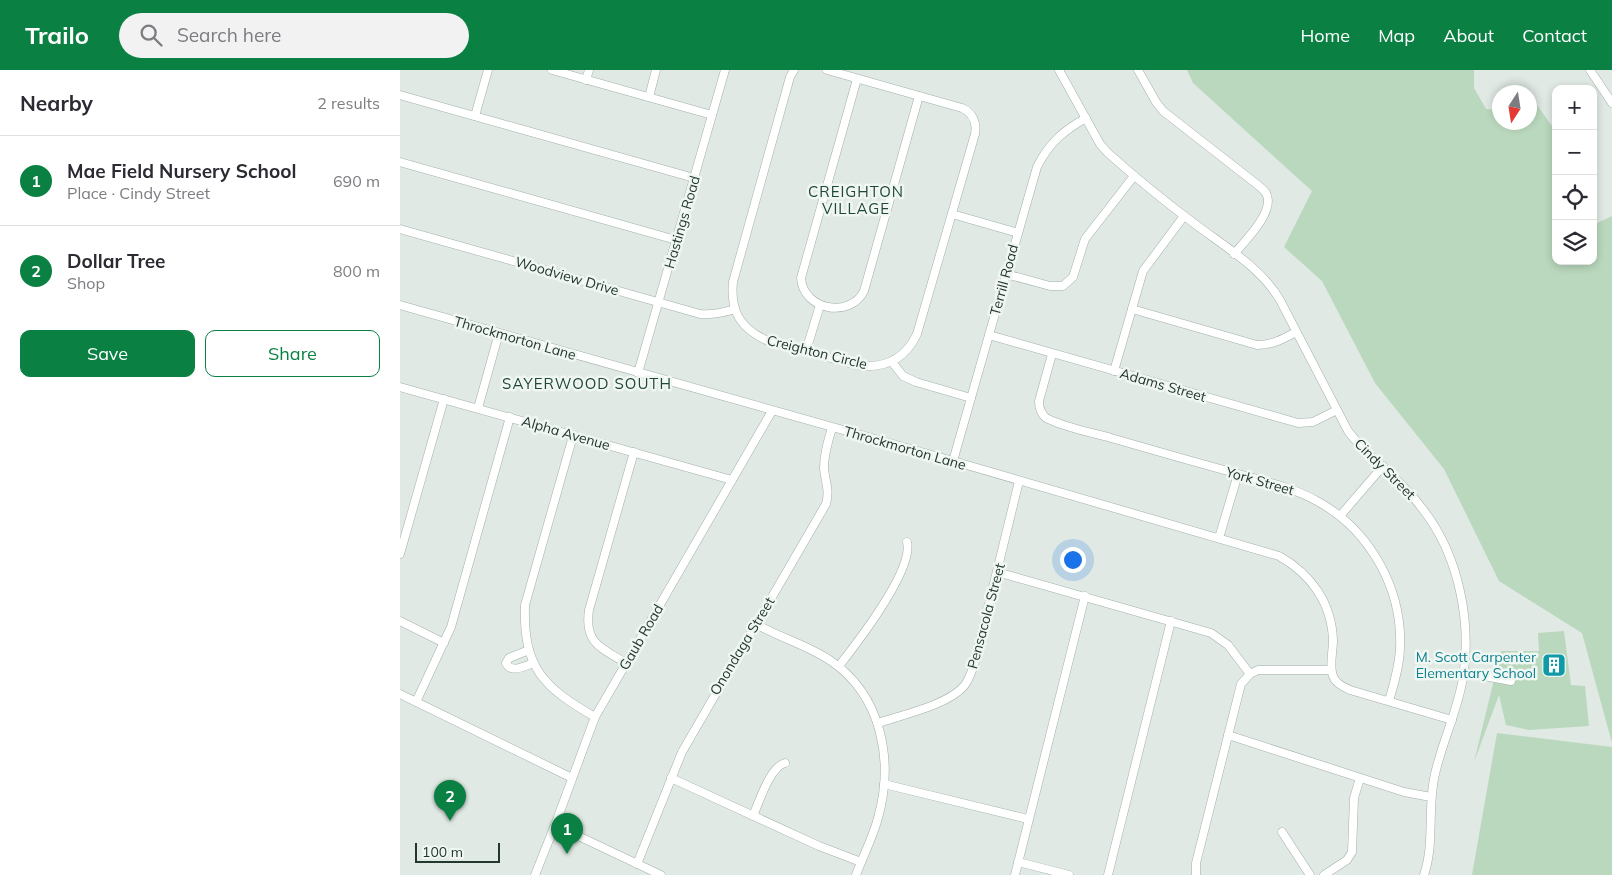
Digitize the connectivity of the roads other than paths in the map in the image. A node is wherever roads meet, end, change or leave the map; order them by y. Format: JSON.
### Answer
{"nodes":[{"id":1,"x":488,"y":70,"type":"edge"},
{"id":2,"x":552,"y":70,"type":"edge"},
{"id":3,"x":589,"y":70,"type":"edge"},
{"id":4,"x":656,"y":70,"type":"edge"},
{"id":5,"x":725,"y":70,"type":"edge"},
{"id":6,"x":794,"y":70,"type":"edge"},
{"id":7,"x":826,"y":70,"type":"edge"},
{"id":8,"x":1069,"y":70,"type":"edge"},
{"id":9,"x":1138,"y":70,"type":"edge"},
{"id":10,"x":1590,"y":70,"type":"edge"},
{"id":11,"x":1061,"y":72,"type":"edge"},
{"id":12,"x":857,"y":79,"type":"junction"},
{"id":13,"x":586,"y":80,"type":"junction"},
{"id":14,"x":400,"y":94,"type":"edge"},
{"id":15,"x":919,"y":96,"type":"junction"},
{"id":16,"x":649,"y":97,"type":"junction"},
{"id":17,"x":1612,"y":103,"type":"edge"},
{"id":18,"x":712,"y":115,"type":"junction"},
{"id":19,"x":476,"y":116,"type":"junction"},
{"id":20,"x":1086,"y":118,"type":"junction"},
{"id":21,"x":400,"y":162,"type":"edge"},
{"id":22,"x":1134,"y":176,"type":"junction"},
{"id":23,"x":694,"y":178,"type":"junction"},
{"id":24,"x":952,"y":214,"type":"junction"},
{"id":25,"x":1184,"y":216,"type":"junction"},
{"id":26,"x":400,"y":229,"type":"edge"},
{"id":27,"x":1018,"y":233,"type":"junction"},
{"id":28,"x":676,"y":240,"type":"junction"},
{"id":29,"x":1234,"y":254,"type":"junction"},
{"id":30,"x":1006,"y":274,"type":"junction"},
{"id":31,"x":659,"y":302,"type":"junction"},
{"id":32,"x":400,"y":305,"type":"edge"},
{"id":33,"x":820,"y":305,"type":"junction"},
{"id":34,"x":735,"y":309,"type":"junction"},
{"id":35,"x":1132,"y":309,"type":"junction"},
{"id":36,"x":1296,"y":332,"type":"junction"},
{"id":37,"x":499,"y":333,"type":"junction"},
{"id":38,"x":989,"y":335,"type":"junction"},
{"id":39,"x":806,"y":351,"type":"junction"},
{"id":40,"x":1052,"y":354,"type":"junction"},
{"id":41,"x":892,"y":362,"type":"junction"},
{"id":42,"x":1114,"y":371,"type":"junction"},
{"id":43,"x":638,"y":373,"type":"junction"},
{"id":44,"x":400,"y":387,"type":"edge"},
{"id":45,"x":971,"y":398,"type":"junction"},
{"id":46,"x":444,"y":399,"type":"junction"},
{"id":47,"x":478,"y":408,"type":"junction"},
{"id":48,"x":1337,"y":410,"type":"junction"},
{"id":49,"x":772,"y":411,"type":"junction"},
{"id":50,"x":510,"y":418,"type":"junction"},
{"id":51,"x":832,"y":428,"type":"junction"},
{"id":52,"x":573,"y":436,"type":"junction"},
{"id":53,"x":634,"y":452,"type":"junction"},
{"id":54,"x":953,"y":462,"type":"junction"},
{"id":55,"x":1383,"y":466,"type":"junction"},
{"id":56,"x":1238,"y":474,"type":"junction"},
{"id":57,"x":732,"y":480,"type":"junction"},
{"id":58,"x":1019,"y":482,"type":"junction"},
{"id":59,"x":1340,"y":516,"type":"junction"},
{"id":60,"x":1219,"y":538,"type":"junction"},
{"id":61,"x":907,"y":542,"type":"dead end"},
{"id":62,"x":400,"y":554,"type":"edge"},
{"id":63,"x":997,"y":572,"type":"junction"},
{"id":64,"x":1085,"y":596,"type":"junction"},
{"id":65,"x":400,"y":621,"type":"edge"},
{"id":66,"x":1171,"y":621,"type":"junction"},
{"id":67,"x":756,"y":624,"type":"junction"},
{"id":68,"x":444,"y":644,"type":"junction"},
{"id":69,"x":528,"y":650,"type":"junction"},
{"id":70,"x":534,"y":663,"type":"junction"},
{"id":71,"x":626,"y":663,"type":"junction"},
{"id":72,"x":839,"y":666,"type":"junction"},
{"id":73,"x":1332,"y":670,"type":"junction"},
{"id":74,"x":1463,"y":672,"type":"junction"},
{"id":75,"x":1250,"y":674,"type":"junction"},
{"id":76,"x":1511,"y":680,"type":"dead end"},
{"id":77,"x":400,"y":694,"type":"edge"},
{"id":78,"x":1389,"y":701,"type":"junction"},
{"id":79,"x":416,"y":702,"type":"junction"},
{"id":80,"x":595,"y":717,"type":"junction"},
{"id":81,"x":1452,"y":720,"type":"junction"},
{"id":82,"x":878,"y":723,"type":"junction"},
{"id":83,"x":1228,"y":735,"type":"junction"},
{"id":84,"x":784,"y":764,"type":"dead end"},
{"id":85,"x":572,"y":778,"type":"junction"},
{"id":86,"x":671,"y":778,"type":"junction"},
{"id":87,"x":1360,"y":778,"type":"junction"},
{"id":88,"x":884,"y":784,"type":"junction"},
{"id":89,"x":1431,"y":797,"type":"junction"},
{"id":90,"x":753,"y":816,"type":"junction"},
{"id":91,"x":1028,"y":819,"type":"junction"},
{"id":92,"x":556,"y":825,"type":"junction"},
{"id":93,"x":1282,"y":832,"type":"dead end"},
{"id":94,"x":861,"y":862,"type":"junction"},
{"id":95,"x":1018,"y":862,"type":"junction"},
{"id":96,"x":637,"y":864,"type":"junction"},
{"id":97,"x":535,"y":875,"type":"edge"},
{"id":98,"x":661,"y":875,"type":"edge"},
{"id":99,"x":856,"y":875,"type":"edge"},
{"id":100,"x":1014,"y":875,"type":"edge"},
{"id":101,"x":1069,"y":875,"type":"edge"},
{"id":102,"x":1108,"y":875,"type":"edge"},
{"id":103,"x":1196,"y":875,"type":"edge"},
{"id":104,"x":1310,"y":875,"type":"edge"},
{"id":105,"x":1324,"y":875,"type":"edge"},
{"id":106,"x":1424,"y":875,"type":"edge"}],
"edges":[{"from":1,"to":19,"type":"street"},
{"from":2,"to":13,"type":"street"},
{"from":3,"to":13,"type":"street"},
{"from":4,"to":16,"type":"street"},
{"from":5,"to":18,"type":"street","name":"Hastings Road"},
{"from":6,"to":34,"type":"street"},
{"from":7,"to":12,"type":"street"},
{"from":8,"to":11,"type":"street"},
{"from":9,"to":29,"type":"street"},
{"from":10,"to":17,"type":"street"},
{"from":11,"to":20,"type":"street","name":"Cindy Street"},
{"from":12,"to":15,"type":"street"},
{"from":12,"to":33,"type":"street"},
{"from":13,"to":16,"type":"street"},
{"from":14,"to":19,"type":"street"},
{"from":15,"to":24,"type":"street"},
{"from":15,"to":33,"type":"street"},
{"from":16,"to":18,"type":"street"},
{"from":18,"to":23,"type":"street","name":"Hastings Road"},
{"from":19,"to":23,"type":"street"},
{"from":20,"to":22,"type":"street","name":"Cindy Street"},
{"from":20,"to":27,"type":"street","name":"Terrill Road"},
{"from":21,"to":28,"type":"street"},
{"from":22,"to":25,"type":"street","name":"Cindy Street"},
{"from":22,"to":30,"type":"street"},
{"from":23,"to":28,"type":"street","name":"Hastings Road"},
{"from":24,"to":27,"type":"street"},
{"from":24,"to":41,"type":"street"},
{"from":25,"to":29,"type":"street","name":"Cindy Street"},
{"from":25,"to":35,"type":"street"},
{"from":26,"to":31,"type":"street","name":"Woodview Drive"},
{"from":27,"to":30,"type":"street","name":"Terrill Road"},
{"from":28,"to":31,"type":"street","name":"Hastings Road"},
{"from":29,"to":36,"type":"street","name":"Cindy Street"},
{"from":30,"to":38,"type":"street","name":"Terrill Road"},
{"from":31,"to":34,"type":"street","name":"Woodview Drive"},
{"from":31,"to":43,"type":"street","name":"Hastings Road"},
{"from":32,"to":37,"type":"street","name":"Throckmorton Lane"},
{"from":33,"to":39,"type":"street"},
{"from":34,"to":39,"type":"street","name":"Creighton Circle"},
{"from":35,"to":36,"type":"street"},
{"from":35,"to":42,"type":"street"},
{"from":36,"to":48,"type":"street","name":"Cindy Street"},
{"from":37,"to":43,"type":"street","name":"Throckmorton Lane"},
{"from":37,"to":47,"type":"street"},
{"from":38,"to":40,"type":"street","name":"Adams Street"},
{"from":38,"to":45,"type":"street","name":"Terrill Road"},
{"from":39,"to":41,"type":"street","name":"Creighton Circle"},
{"from":40,"to":42,"type":"street","name":"Adams Street"},
{"from":40,"to":56,"type":"street","name":"York Street"},
{"from":41,"to":45,"type":"street"},
{"from":42,"to":48,"type":"street","name":"Adams Street"},
{"from":43,"to":49,"type":"street","name":"Throckmorton Lane"},
{"from":44,"to":46,"type":"street","name":"Alpha Avenue"},
{"from":45,"to":54,"type":"street","name":"Terrill Road"},
{"from":46,"to":47,"type":"street","name":"Alpha Avenue"},
{"from":46,"to":62,"type":"street"},
{"from":47,"to":50,"type":"street","name":"Alpha Avenue"},
{"from":48,"to":55,"type":"street","name":"Cindy Street"},
{"from":49,"to":51,"type":"street","name":"Throckmorton Lane"},
{"from":49,"to":57,"type":"street","name":"Gaub Road"},
{"from":50,"to":52,"type":"street","name":"Alpha Avenue"},
{"from":50,"to":68,"type":"street"},
{"from":51,"to":54,"type":"street","name":"Throckmorton Lane"},
{"from":51,"to":67,"type":"street","name":"Onondaga Street"},
{"from":52,"to":53,"type":"street","name":"Alpha Avenue"},
{"from":52,"to":69,"type":"street"},
{"from":53,"to":57,"type":"street","name":"Alpha Avenue"},
{"from":53,"to":71,"type":"street"},
{"from":54,"to":58,"type":"street","name":"Throckmorton Lane"},
{"from":55,"to":59,"type":"street"},
{"from":55,"to":74,"type":"street","name":"Cindy Street"},
{"from":56,"to":59,"type":"street","name":"York Street"},
{"from":56,"to":60,"type":"street"},
{"from":57,"to":71,"type":"street","name":"Gaub Road"},
{"from":58,"to":60,"type":"street","name":"Throckmorton Lane"},
{"from":58,"to":63,"type":"street","name":"Pensacola Street"},
{"from":59,"to":78,"type":"street","name":"York Street"},
{"from":60,"to":73,"type":"street","name":"Throckmorton Lane"},
{"from":61,"to":72,"type":"street"},
{"from":63,"to":64,"type":"street"},
{"from":63,"to":82,"type":"street","name":"Pensacola Street"},
{"from":64,"to":66,"type":"street"},
{"from":64,"to":91,"type":"street"},
{"from":65,"to":68,"type":"street"},
{"from":66,"to":75,"type":"street"},
{"from":66,"to":102,"type":"street"},
{"from":67,"to":72,"type":"street"},
{"from":67,"to":86,"type":"street","name":"Onondaga Street"},
{"from":68,"to":79,"type":"street"},
{"from":69,"to":70,"type":"street"},
{"from":69,"to":70,"type":"street"},
{"from":70,"to":80,"type":"street"},
{"from":71,"to":80,"type":"street","name":"Gaub Road"},
{"from":72,"to":82,"type":"street"},
{"from":73,"to":75,"type":"street"},
{"from":73,"to":78,"type":"street"},
{"from":74,"to":76,"type":"street"},
{"from":74,"to":81,"type":"street","name":"Cindy Street"},
{"from":75,"to":83,"type":"street"},
{"from":77,"to":79,"type":"street"},
{"from":78,"to":81,"type":"street"},
{"from":79,"to":85,"type":"street"},
{"from":80,"to":85,"type":"street","name":"Gaub Road"},
{"from":81,"to":89,"type":"street","name":"Cindy Street"},
{"from":82,"to":88,"type":"street"},
{"from":83,"to":87,"type":"street"},
{"from":83,"to":103,"type":"street"},
{"from":84,"to":90,"type":"street"},
{"from":85,"to":92,"type":"street","name":"Gaub Road"},
{"from":86,"to":90,"type":"street"},
{"from":86,"to":96,"type":"street","name":"Onondaga Street"},
{"from":87,"to":89,"type":"street"},
{"from":87,"to":105,"type":"street"},
{"from":88,"to":91,"type":"street"},
{"from":88,"to":94,"type":"street"},
{"from":89,"to":106,"type":"street","name":"Cindy Street"},
{"from":90,"to":94,"type":"street"},
{"from":91,"to":95,"type":"street"},
{"from":92,"to":96,"type":"street"},
{"from":92,"to":97,"type":"street","name":"Gaub Road"},
{"from":93,"to":104,"type":"street"},
{"from":94,"to":99,"type":"street"},
{"from":95,"to":100,"type":"street"},
{"from":95,"to":101,"type":"street"},
{"from":96,"to":98,"type":"street"}]}
